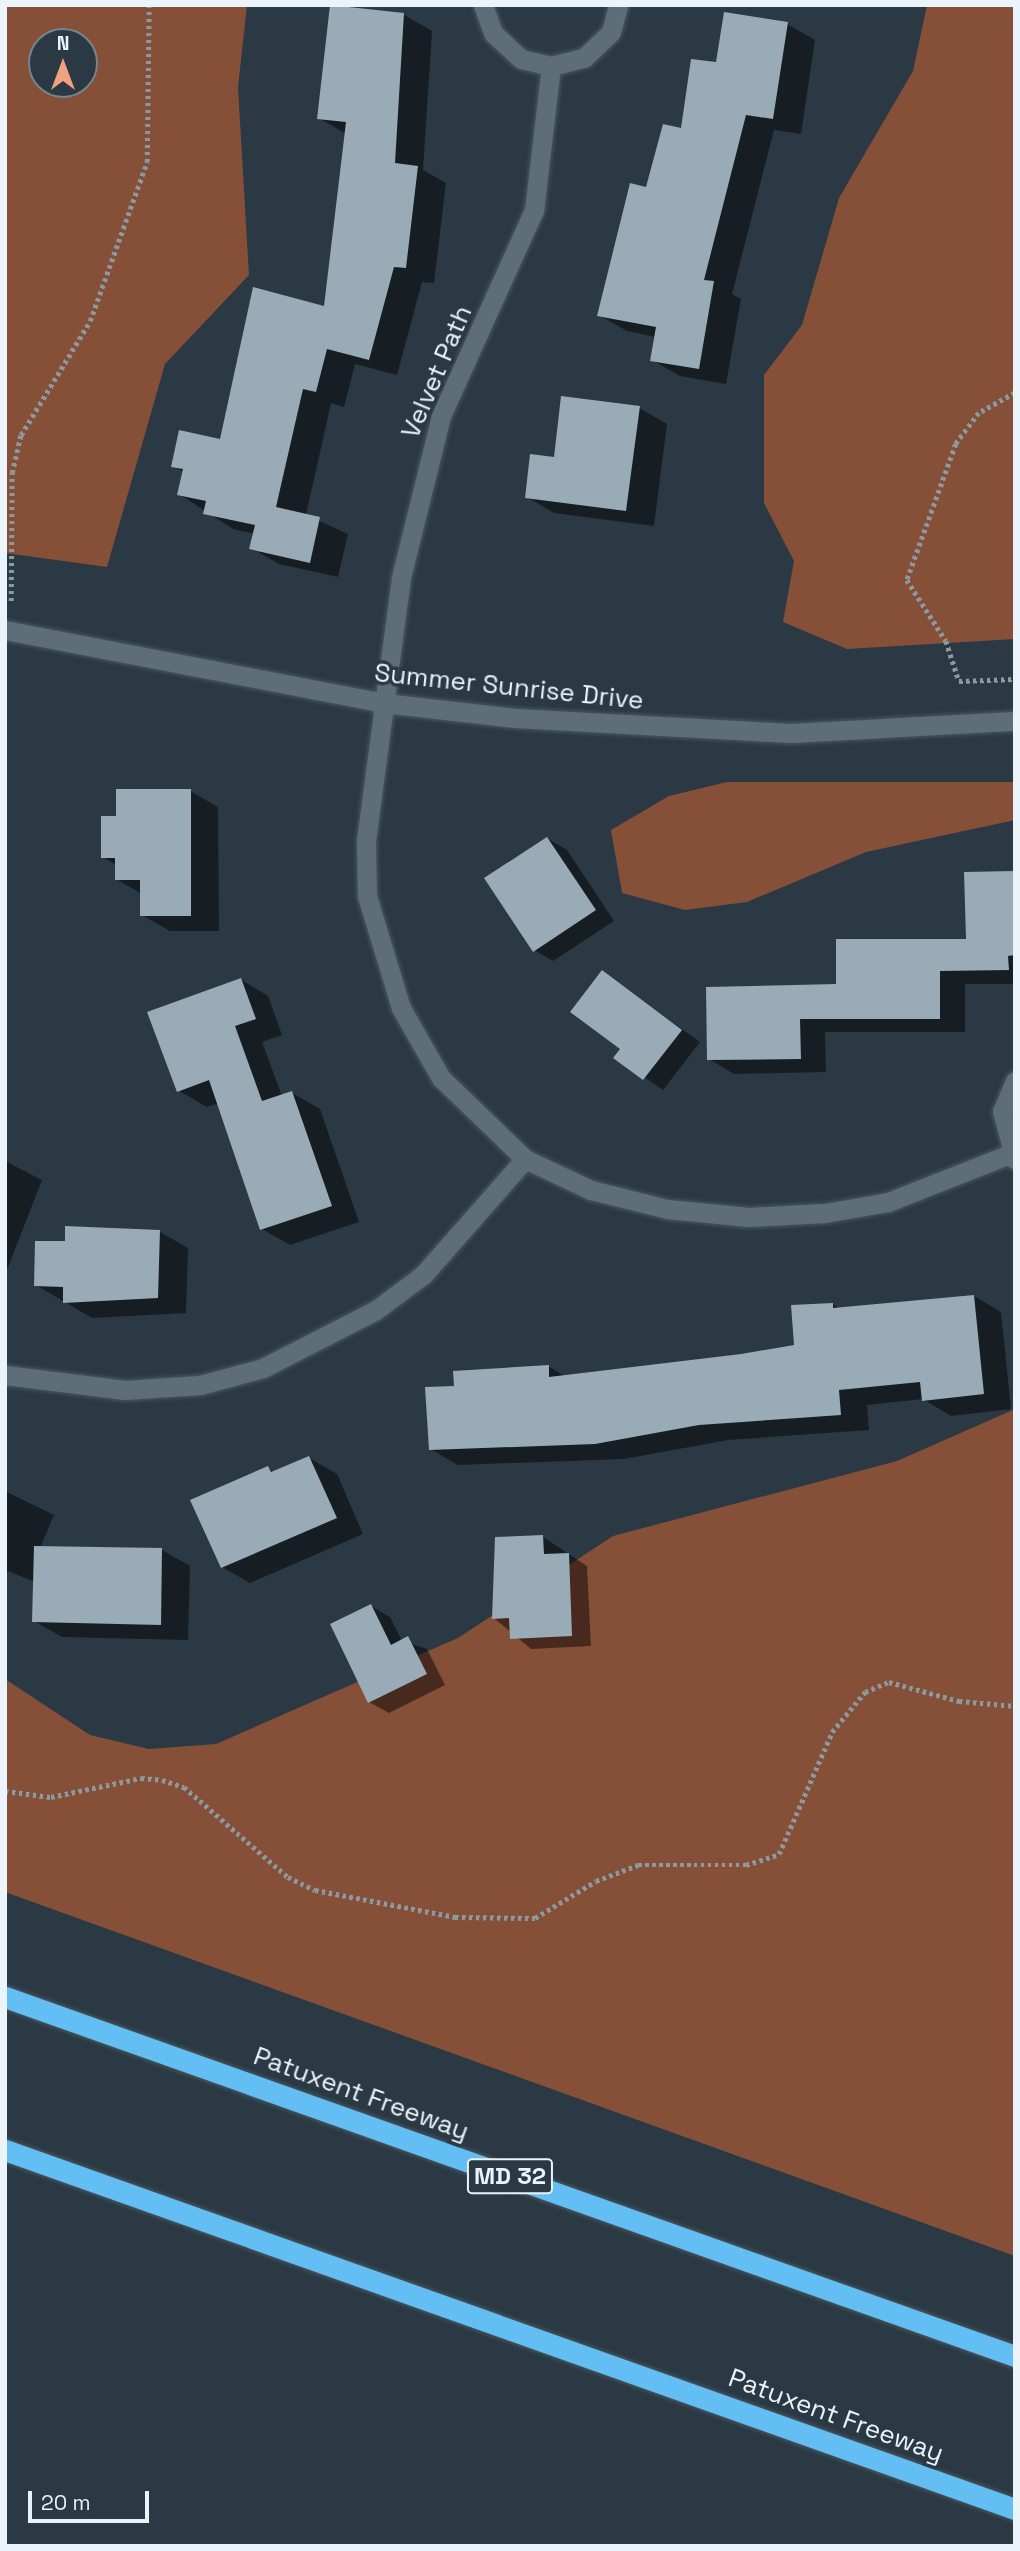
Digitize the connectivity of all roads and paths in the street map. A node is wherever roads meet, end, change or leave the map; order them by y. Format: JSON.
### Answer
{"nodes":[{"id":1,"x":149,"y":5,"type":"edge"},
{"id":2,"x":483,"y":5,"type":"edge"},
{"id":3,"x":618,"y":5,"type":"edge"},
{"id":4,"x":551,"y":66,"type":"junction"},
{"id":5,"x":1015,"y":393,"type":"edge"},
{"id":6,"x":6,"y":630,"type":"edge"},
{"id":7,"x":1015,"y":679,"type":"edge"},
{"id":8,"x":384,"y":703,"type":"junction"},
{"id":9,"x":1015,"y":721,"type":"edge"},
{"id":10,"x":1015,"y":1082,"type":"edge"},
{"id":11,"x":1012,"y":1156,"type":"edge"},
{"id":12,"x":525,"y":1159,"type":"junction"},
{"id":13,"x":5,"y":1376,"type":"edge"},
{"id":14,"x":1015,"y":1706,"type":"edge"},
{"id":15,"x":5,"y":1791,"type":"edge"},
{"id":16,"x":5,"y":1997,"type":"edge"},
{"id":17,"x":5,"y":2150,"type":"edge"},
{"id":18,"x":1015,"y":2356,"type":"edge"},
{"id":19,"x":1015,"y":2509,"type":"edge"}],
"edges":[{"from":1,"to":6,"type":"path"},
{"from":2,"to":4,"type":"street"},
{"from":3,"to":4,"type":"street"},
{"from":4,"to":8,"type":"street","name":"Velvet Path"},
{"from":5,"to":7,"type":"path"},
{"from":6,"to":8,"type":"street","name":"Summer Sunrise Drive"},
{"from":8,"to":9,"type":"street","name":"Summer Sunrise Drive"},
{"from":8,"to":12,"type":"street","name":"Velvet Path"},
{"from":10,"to":11,"type":"street"},
{"from":11,"to":12,"type":"street"},
{"from":12,"to":13,"type":"street"},
{"from":14,"to":15,"type":"path"},
{"from":16,"to":18,"type":"highway","name":"Patuxent Freeway","number":"MD 32"},
{"from":17,"to":19,"type":"highway","name":"Patuxent Freeway"}]}
